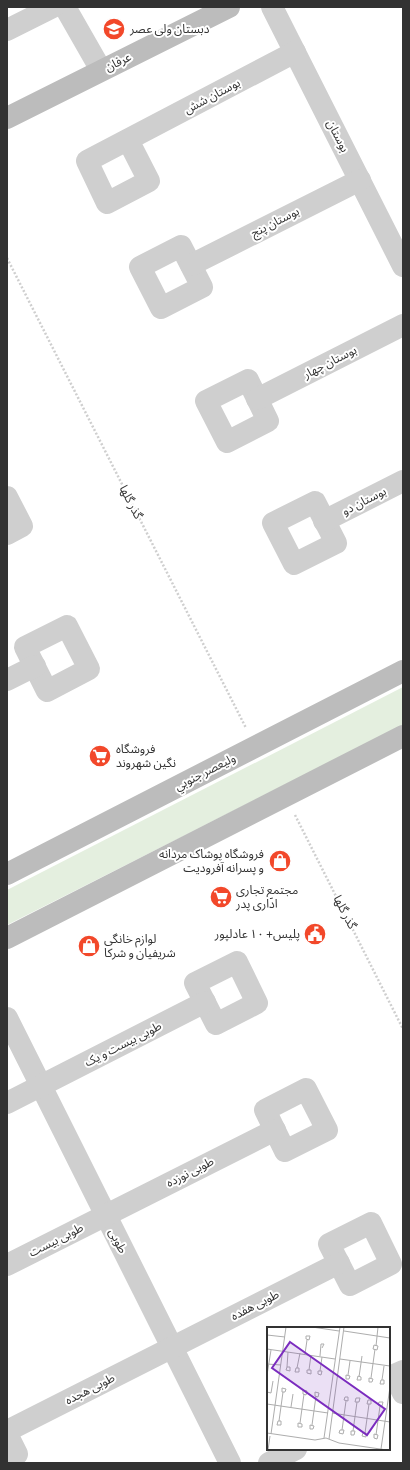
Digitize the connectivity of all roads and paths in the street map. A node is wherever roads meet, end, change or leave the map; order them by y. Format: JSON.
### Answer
{"nodes":[{"id":1,"x":53,"y":7,"type":"edge"},
{"id":2,"x":66,"y":7,"type":"edge"},
{"id":3,"x":229,"y":7,"type":"edge"},
{"id":4,"x":272,"y":7,"type":"edge"},
{"id":5,"x":7,"y":30,"type":"edge"},
{"id":6,"x":295,"y":52,"type":"junction"},
{"id":7,"x":101,"y":70,"type":"junction"},
{"id":8,"x":7,"y":118,"type":"edge"},
{"id":9,"x":128,"y":140,"type":"dead end"},
{"id":10,"x":360,"y":180,"type":"junction"},
{"id":11,"x":398,"y":244,"type":"edge"},
{"id":12,"x":7,"y":258,"type":"edge"},
{"id":13,"x":191,"y":265,"type":"dead end"},
{"id":14,"x":403,"y":266,"type":"edge"},
{"id":15,"x":403,"y":325,"type":"edge"},
{"id":16,"x":257,"y":399,"type":"dead end"},
{"id":17,"x":403,"y":481,"type":"edge"},
{"id":18,"x":7,"y":497,"type":"edge"},
{"id":19,"x":324,"y":521,"type":"dead end"},
{"id":20,"x":7,"y":534,"type":"edge"},
{"id":21,"x":35,"y":666,"type":"dead end"},
{"id":22,"x":403,"y":672,"type":"edge"},
{"id":23,"x":7,"y":680,"type":"edge"},
{"id":24,"x":403,"y":736,"type":"edge"},
{"id":25,"x":255,"y":746,"type":"junction"},
{"id":26,"x":286,"y":796,"type":"junction"},
{"id":27,"x":7,"y":874,"type":"edge"},
{"id":28,"x":7,"y":938,"type":"edge"},
{"id":29,"x":205,"y":1002,"type":"dead end"},
{"id":30,"x":7,"y":1018,"type":"edge"},
{"id":31,"x":403,"y":1029,"type":"edge"},
{"id":32,"x":41,"y":1086,"type":"junction"},
{"id":33,"x":7,"y":1103,"type":"edge"},
{"id":34,"x":274,"y":1130,"type":"dead end"},
{"id":35,"x":106,"y":1215,"type":"junction"},
{"id":36,"x":339,"y":1263,"type":"dead end"},
{"id":37,"x":7,"y":1265,"type":"edge"},
{"id":38,"x":172,"y":1348,"type":"junction"},
{"id":39,"x":403,"y":1371,"type":"edge"},
{"id":40,"x":403,"y":1394,"type":"edge"},
{"id":41,"x":390,"y":1401,"type":"edge"},
{"id":42,"x":7,"y":1432,"type":"edge"},
{"id":43,"x":294,"y":1450,"type":"edge"},
{"id":44,"x":7,"y":1459,"type":"edge"},
{"id":45,"x":230,"y":1463,"type":"edge"},
{"id":46,"x":269,"y":1463,"type":"edge"}],
"edges":[{"from":1,"to":5,"type":"street"},
{"from":2,"to":7,"type":"street"},
{"from":3,"to":7,"type":"main road","name":"عرفان"},
{"from":4,"to":6,"type":"street","name":"بوستان"},
{"from":6,"to":9,"type":"street","name":"بوستان شش"},
{"from":6,"to":10,"type":"street","name":"بوستان"},
{"from":7,"to":8,"type":"main road","name":"عرفان"},
{"from":10,"to":11,"type":"street","name":"بوستان"},
{"from":10,"to":13,"type":"street","name":"بوستان پنج"},
{"from":11,"to":14,"type":"street","name":"بوستان"},
{"from":12,"to":25,"type":"path","name":"گذر گلها"},
{"from":15,"to":16,"type":"street","name":"بوستان چهار"},
{"from":17,"to":19,"type":"street","name":"بوستان دو"},
{"from":18,"to":20,"type":"street"},
{"from":21,"to":23,"type":"street"},
{"from":22,"to":25,"type":"main road","name":"وليعصر جنوبي"},
{"from":24,"to":26,"type":"main road"},
{"from":25,"to":27,"type":"main road","name":"وليعصر جنوبي"},
{"from":26,"to":28,"type":"main road"},
{"from":26,"to":31,"type":"path","name":"گذر گلها"},
{"from":29,"to":32,"type":"street","name":"طوبی بیست و یک"},
{"from":30,"to":32,"type":"street","name":"طوبی"},
{"from":32,"to":33,"type":"street","name":"طوبی بیست و یک"},
{"from":32,"to":35,"type":"street","name":"طوبی"},
{"from":34,"to":35,"type":"street","name":"طوبی نوزده"},
{"from":35,"to":37,"type":"street","name":"طوبی بیست"},
{"from":35,"to":38,"type":"street","name":"طوبی"},
{"from":36,"to":38,"type":"street","name":"طوبی هفده"},
{"from":38,"to":42,"type":"street","name":"طوبی هجده"},
{"from":38,"to":45,"type":"street","name":"طوبی"},
{"from":39,"to":40,"type":"street"},
{"from":40,"to":41,"type":"street"},
{"from":42,"to":44,"type":"street"},
{"from":43,"to":46,"type":"street"}]}
